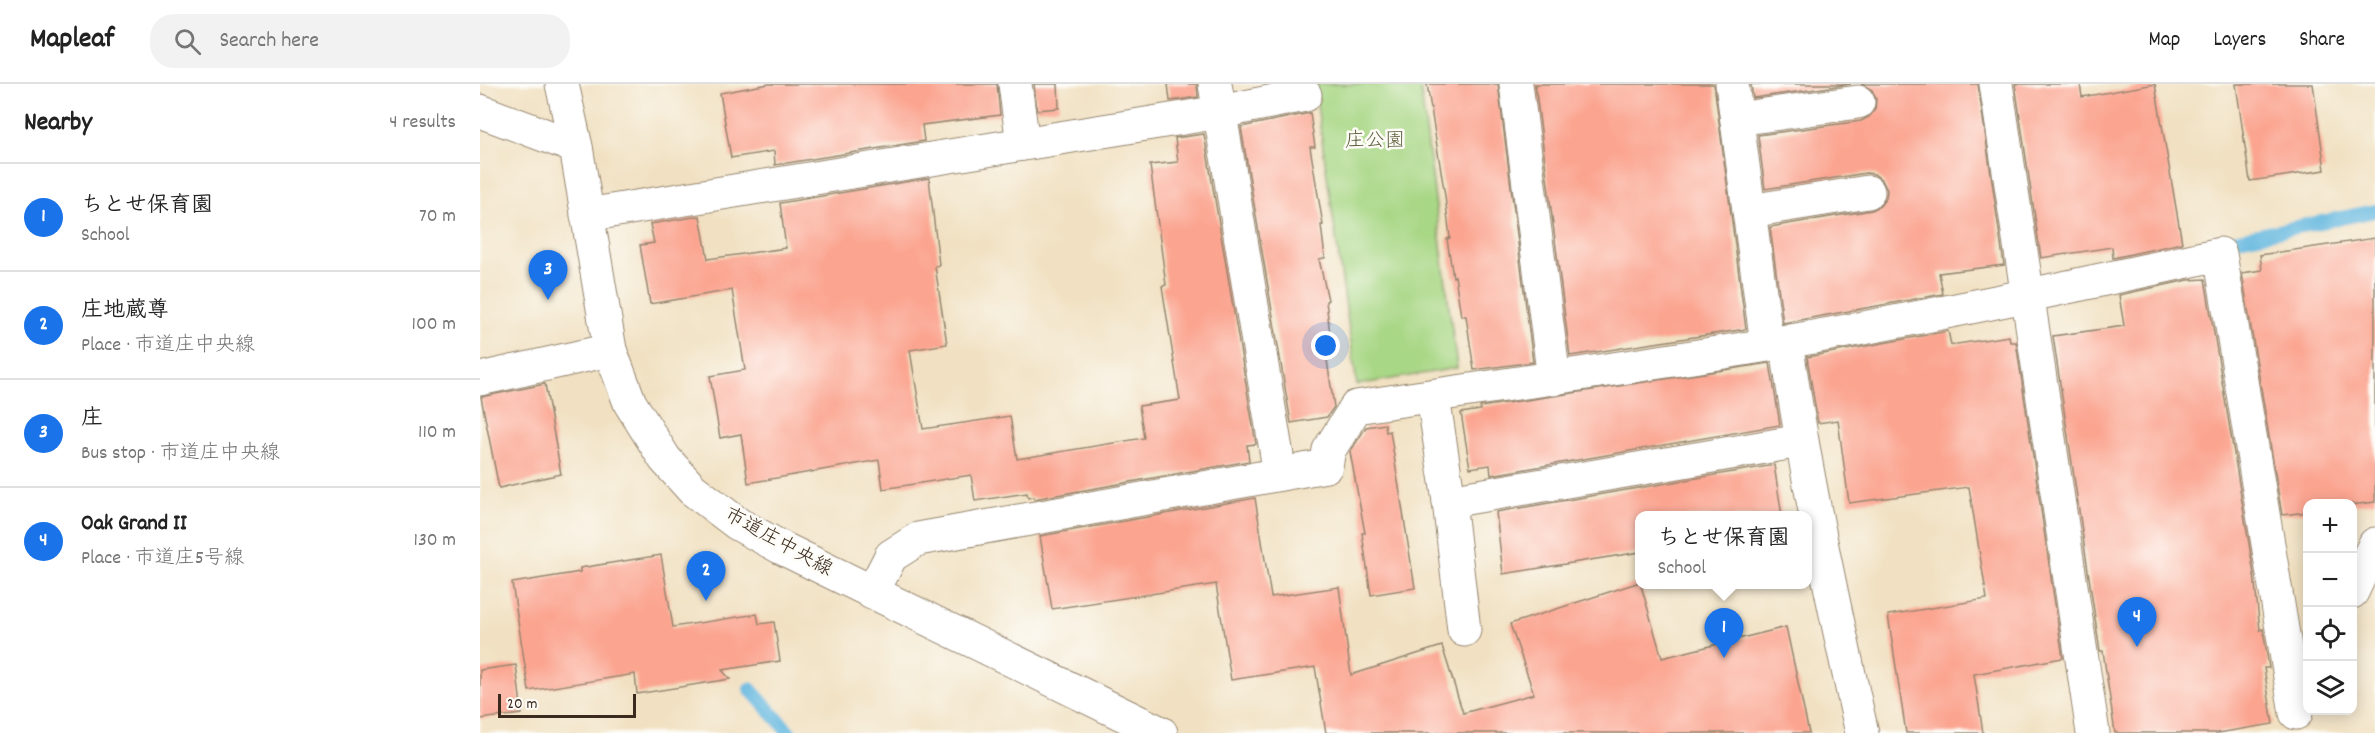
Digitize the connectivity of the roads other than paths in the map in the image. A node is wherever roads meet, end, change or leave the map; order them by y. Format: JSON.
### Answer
{"nodes":[{"id":1,"x":562,"y":84,"type":"edge"},
{"id":2,"x":1015,"y":84,"type":"edge"},
{"id":3,"x":1516,"y":84,"type":"edge"},
{"id":4,"x":1732,"y":84,"type":"edge"},
{"id":5,"x":1996,"y":84,"type":"edge"},
{"id":6,"x":1305,"y":96,"type":"dead end"},
{"id":7,"x":1218,"y":98,"type":"edge"},
{"id":8,"x":1858,"y":102,"type":"dead end"},
{"id":9,"x":480,"y":111,"type":"edge"},
{"id":10,"x":1737,"y":118,"type":"junction"},
{"id":11,"x":1023,"y":144,"type":"junction"},
{"id":12,"x":576,"y":147,"type":"junction"},
{"id":13,"x":1868,"y":192,"type":"dead end"},
{"id":14,"x":1749,"y":211,"type":"junction"},
{"id":15,"x":587,"y":216,"type":"junction"},
{"id":16,"x":2026,"y":297,"type":"junction"},
{"id":17,"x":1777,"y":343,"type":"junction"},
{"id":18,"x":610,"y":350,"type":"junction"},
{"id":19,"x":480,"y":379,"type":"edge"},
{"id":20,"x":1554,"y":379,"type":"junction"},
{"id":21,"x":1433,"y":397,"type":"junction"},
{"id":22,"x":1801,"y":441,"type":"junction"},
{"id":23,"x":1280,"y":474,"type":"junction"},
{"id":24,"x":1449,"y":501,"type":"junction"},
{"id":25,"x":2375,"y":544,"type":"edge"},
{"id":26,"x":2357,"y":582,"type":"edge"},
{"id":27,"x":872,"y":593,"type":"junction"},
{"id":28,"x":1464,"y":630,"type":"dead end"},
{"id":29,"x":2297,"y":711,"type":"edge"},
{"id":30,"x":1161,"y":733,"type":"edge"},
{"id":31,"x":1862,"y":733,"type":"edge"},
{"id":32,"x":2093,"y":733,"type":"edge"}],
"edges":[{"from":1,"to":12,"type":"street","name":"市道庄中央線"},
{"from":2,"to":11,"type":"street"},
{"from":3,"to":20,"type":"street"},
{"from":4,"to":10,"type":"street"},
{"from":5,"to":16,"type":"street"},
{"from":6,"to":7,"type":"street"},
{"from":7,"to":11,"type":"street"},
{"from":7,"to":23,"type":"street"},
{"from":8,"to":10,"type":"street"},
{"from":9,"to":12,"type":"street"},
{"from":10,"to":14,"type":"street"},
{"from":11,"to":15,"type":"street"},
{"from":12,"to":15,"type":"street","name":"市道庄中央線"},
{"from":13,"to":14,"type":"street"},
{"from":14,"to":17,"type":"street"},
{"from":15,"to":18,"type":"street","name":"市道庄中央線"},
{"from":16,"to":17,"type":"street"},
{"from":16,"to":29,"type":"street"},
{"from":16,"to":32,"type":"street"},
{"from":17,"to":20,"type":"street"},
{"from":17,"to":22,"type":"street"},
{"from":18,"to":19,"type":"street"},
{"from":18,"to":27,"type":"street","name":"市道庄中央線"},
{"from":20,"to":21,"type":"street"},
{"from":21,"to":23,"type":"street"},
{"from":21,"to":24,"type":"street"},
{"from":22,"to":24,"type":"street"},
{"from":22,"to":31,"type":"street"},
{"from":23,"to":27,"type":"street"},
{"from":24,"to":28,"type":"street"},
{"from":25,"to":26,"type":"street"},
{"from":27,"to":30,"type":"street","name":"市道庄中央線"}]}
